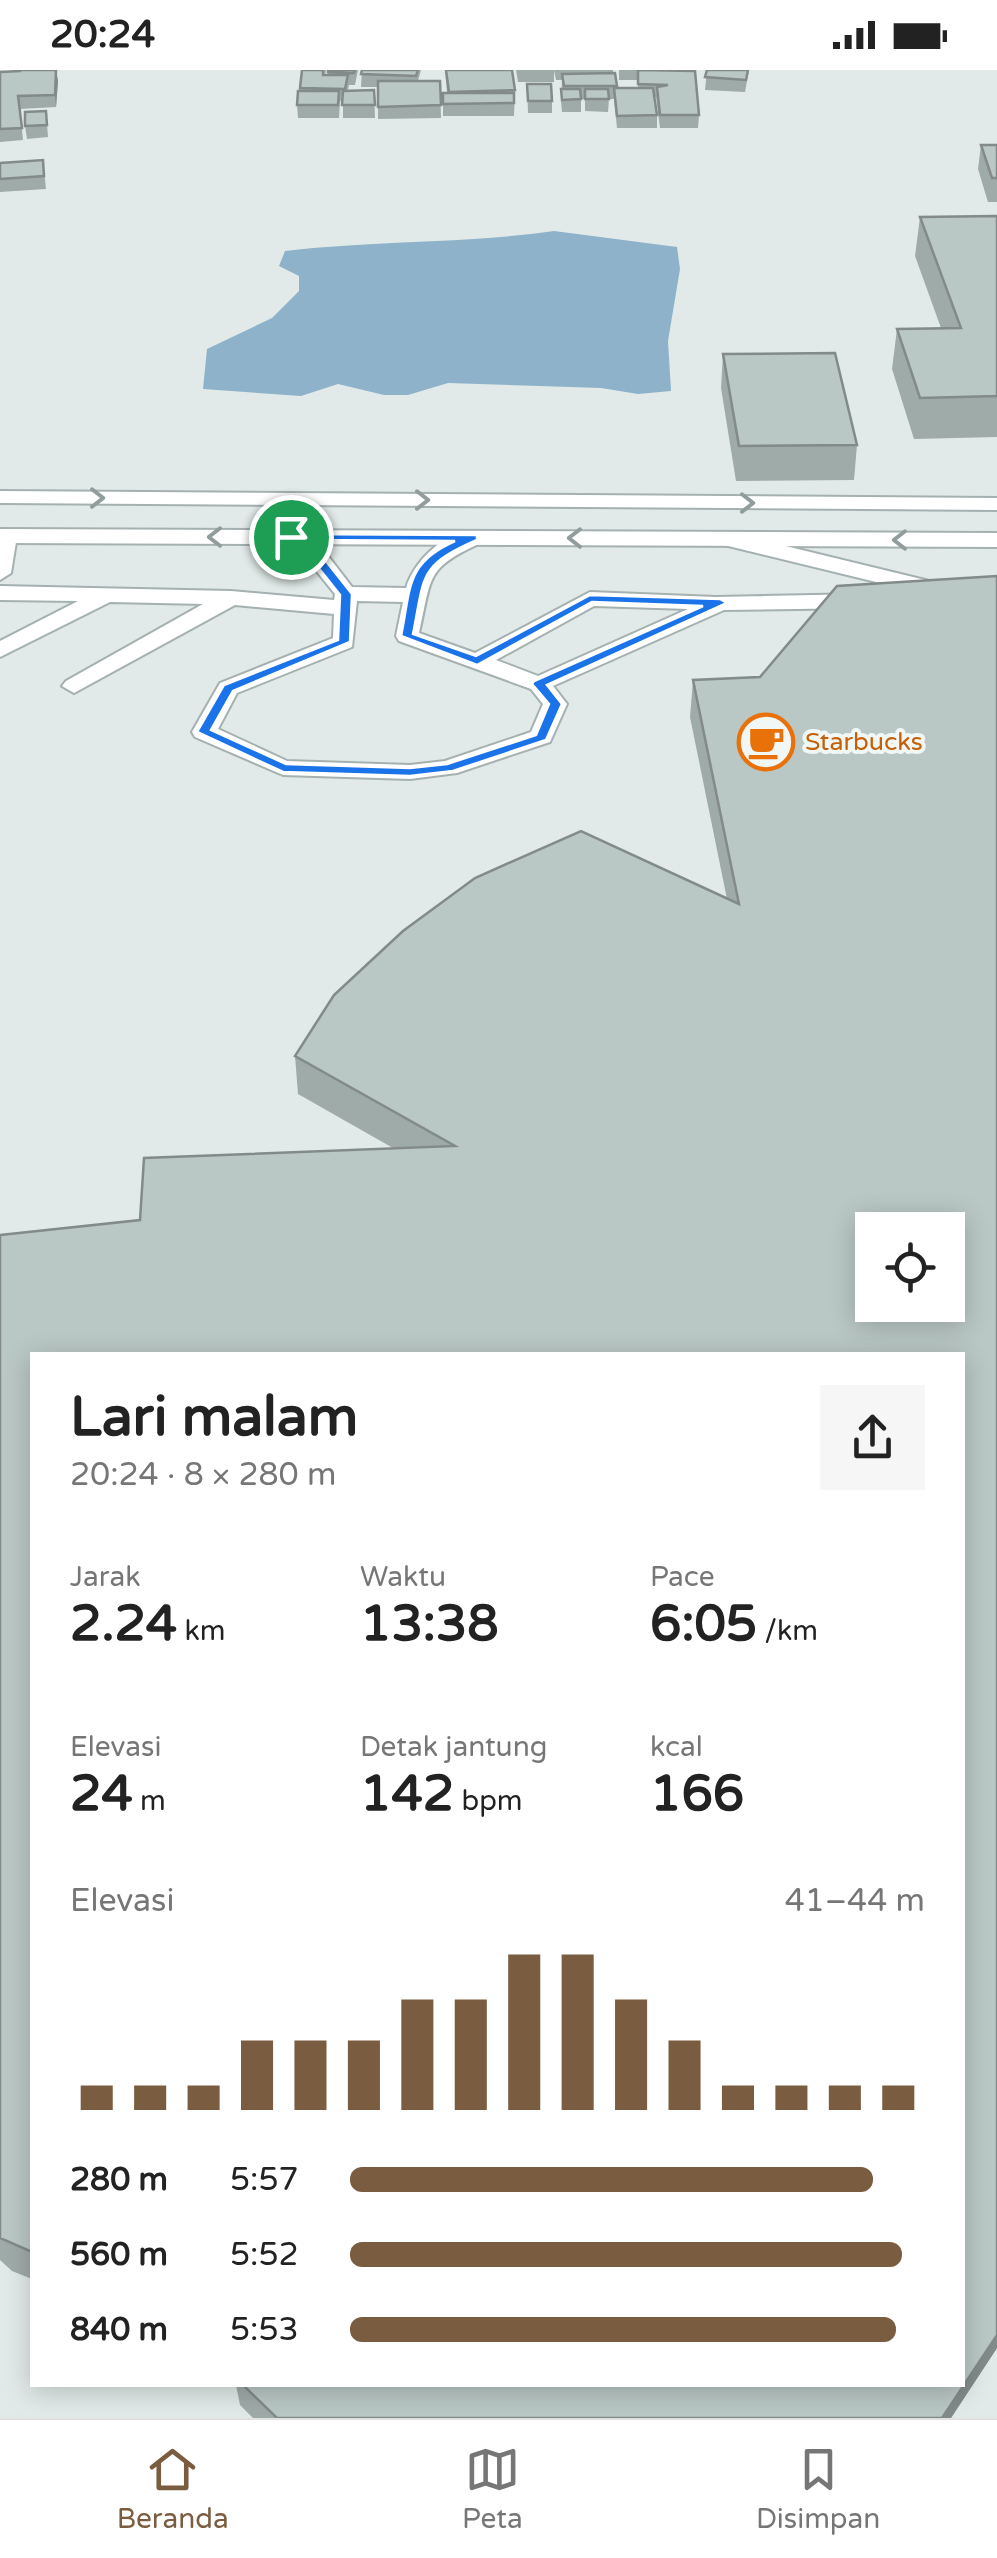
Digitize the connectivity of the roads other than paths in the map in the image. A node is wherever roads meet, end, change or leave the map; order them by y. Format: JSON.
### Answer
{"nodes":[{"id":1,"x":0,"y":497,"type":"edge"},
{"id":2,"x":997,"y":504,"type":"edge"},
{"id":3,"x":3,"y":536,"type":"edge"},
{"id":4,"x":291,"y":537,"type":"junction"},
{"id":5,"x":473,"y":538,"type":"junction"},
{"id":6,"x":728,"y":539,"type":"junction"},
{"id":7,"x":997,"y":540,"type":"edge"},
{"id":8,"x":0,"y":573,"type":"edge"},
{"id":9,"x":0,"y":593,"type":"edge"},
{"id":10,"x":414,"y":595,"type":"junction"},
{"id":11,"x":104,"y":597,"type":"junction"},
{"id":12,"x":232,"y":598,"type":"junction"},
{"id":13,"x":346,"y":601,"type":"junction"},
{"id":14,"x":720,"y":603,"type":"junction"},
{"id":15,"x":0,"y":650,"type":"edge"},
{"id":16,"x":477,"y":661,"type":"junction"},
{"id":17,"x":539,"y":684,"type":"junction"},
{"id":18,"x":74,"y":686,"type":"dead end"}],
"edges":[{"from":1,"to":2,"type":"street","one_way":true},
{"from":4,"to":3,"type":"street","one_way":true},
{"from":3,"to":8,"type":"street"},
{"from":4,"to":5,"type":"street"},
{"from":4,"to":13,"type":"street"},
{"from":6,"to":5,"type":"street","one_way":true},
{"from":5,"to":10,"type":"street"},
{"from":7,"to":6,"type":"street","one_way":true},
{"from":6,"to":14,"type":"street"},
{"from":9,"to":11,"type":"street"},
{"from":10,"to":13,"type":"street"},
{"from":10,"to":16,"type":"street"},
{"from":11,"to":12,"type":"street"},
{"from":11,"to":15,"type":"street"},
{"from":12,"to":13,"type":"street"},
{"from":12,"to":18,"type":"street"},
{"from":13,"to":17,"type":"street"},
{"from":14,"to":16,"type":"street"},
{"from":14,"to":17,"type":"street"},
{"from":16,"to":17,"type":"street"}]}
